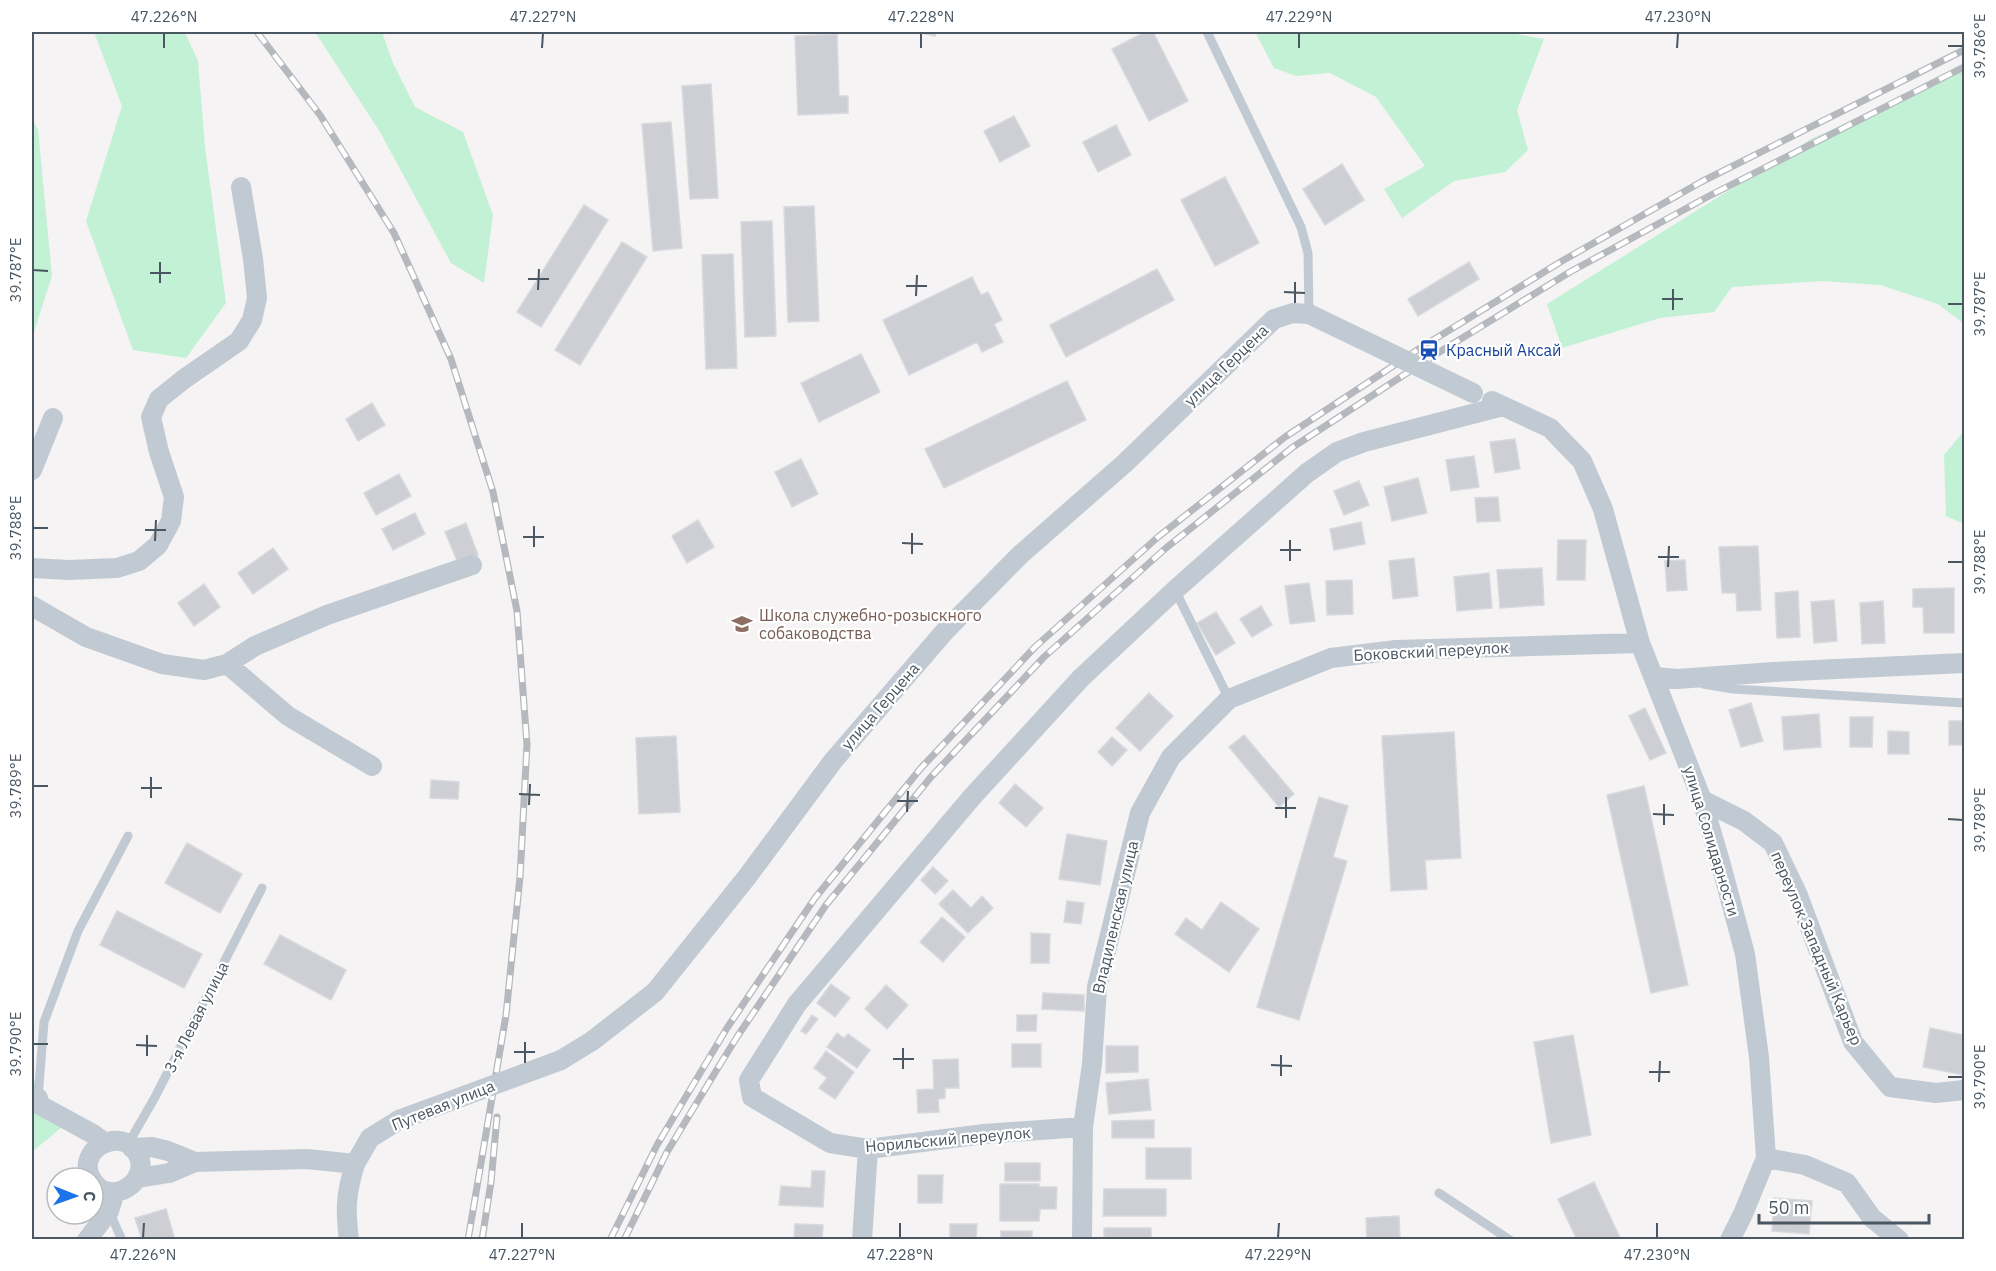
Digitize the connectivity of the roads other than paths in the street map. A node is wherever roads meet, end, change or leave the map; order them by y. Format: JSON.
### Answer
{"nodes":[{"id":1,"x":1207,"y":32,"type":"edge"},
{"id":2,"x":241,"y":187,"type":"dead end"},
{"id":3,"x":1309,"y":314,"type":"junction"},
{"id":4,"x":1503,"y":406,"type":"junction"},
{"id":5,"x":53,"y":418,"type":"dead end"},
{"id":6,"x":32,"y":470,"type":"edge"},
{"id":7,"x":472,"y":566,"type":"dead end"},
{"id":8,"x":32,"y":568,"type":"edge"},
{"id":9,"x":1175,"y":590,"type":"junction"},
{"id":10,"x":32,"y":606,"type":"edge"},
{"id":11,"x":1640,"y":643,"type":"junction"},
{"id":12,"x":1965,"y":663,"type":"edge"},
{"id":13,"x":228,"y":664,"type":"junction"},
{"id":14,"x":1655,"y":677,"type":"junction"},
{"id":15,"x":1677,"y":679,"type":"junction"},
{"id":16,"x":1229,"y":699,"type":"junction"},
{"id":17,"x":1965,"y":703,"type":"edge"},
{"id":18,"x":372,"y":766,"type":"dead end"},
{"id":19,"x":1702,"y":800,"type":"junction"},
{"id":20,"x":128,"y":837,"type":"dead end"},
{"id":21,"x":262,"y":888,"type":"dead end"},
{"id":22,"x":561,"y":1060,"type":"joint"},
{"id":23,"x":1965,"y":1090,"type":"edge"},
{"id":24,"x":35,"y":1096,"type":"edge"},
{"id":25,"x":1083,"y":1127,"type":"junction"},
{"id":26,"x":104,"y":1142,"type":"junction"},
{"id":27,"x":130,"y":1146,"type":"junction"},
{"id":28,"x":868,"y":1149,"type":"junction"},
{"id":29,"x":1766,"y":1158,"type":"junction"},
{"id":30,"x":195,"y":1162,"type":"junction"},
{"id":31,"x":355,"y":1164,"type":"junction"},
{"id":32,"x":88,"y":1166,"type":"edge"},
{"id":33,"x":138,"y":1178,"type":"junction"},
{"id":34,"x":105,"y":1191,"type":"edge"},
{"id":35,"x":1439,"y":1193,"type":"dead end"},
{"id":36,"x":112,"y":1202,"type":"junction"},
{"id":37,"x":87,"y":1239,"type":"edge"},
{"id":38,"x":122,"y":1239,"type":"edge"},
{"id":39,"x":349,"y":1239,"type":"edge"},
{"id":40,"x":862,"y":1239,"type":"edge"},
{"id":41,"x":1082,"y":1239,"type":"edge"},
{"id":42,"x":1510,"y":1239,"type":"edge"},
{"id":43,"x":1730,"y":1239,"type":"edge"},
{"id":44,"x":1899,"y":1239,"type":"edge"}],
"edges":[{"from":1,"to":3,"type":"lane"},
{"from":2,"to":8,"type":"street"},
{"from":3,"to":4,"type":"street","bridge":true},
{"from":3,"to":22,"type":"street","name":"улица Герцена"},
{"from":4,"to":9,"type":"street"},
{"from":4,"to":11,"type":"street","name":"улица Солидарности"},
{"from":5,"to":6,"type":"street"},
{"from":7,"to":13,"type":"street"},
{"from":9,"to":16,"type":"lane"},
{"from":9,"to":28,"type":"street","name":"Норильский переулок"},
{"from":10,"to":13,"type":"street"},
{"from":11,"to":14,"type":"street","name":"улица Солидарности"},
{"from":11,"to":16,"type":"street","name":"Боковский переулок"},
{"from":12,"to":15,"type":"street"},
{"from":13,"to":18,"type":"street"},
{"from":14,"to":15,"type":"street"},
{"from":14,"to":19,"type":"street","name":"улица Солидарности"},
{"from":15,"to":17,"type":"lane"},
{"from":16,"to":25,"type":"street","name":"Владиленская улица"},
{"from":19,"to":23,"type":"street","name":"переулок Западный Карьер"},
{"from":19,"to":29,"type":"street","name":"улица Солидарности"},
{"from":20,"to":24,"type":"lane"},
{"from":21,"to":27,"type":"lane","name":"3-я Левая улица"},
{"from":22,"to":31,"type":"street","name":"Путевая улица","bridge":true},
{"from":24,"to":26,"type":"street"},
{"from":25,"to":28,"type":"street","name":"Норильский переулок"},
{"from":25,"to":41,"type":"street","name":"Владиленская улица"},
{"from":26,"to":27,"type":"street"},
{"from":26,"to":32,"type":"street"},
{"from":27,"to":30,"type":"street"},
{"from":27,"to":33,"type":"street"},
{"from":28,"to":40,"type":"street"},
{"from":29,"to":43,"type":"street","name":"улица Солидарности"},
{"from":29,"to":44,"type":"street"},
{"from":30,"to":31,"type":"street"},
{"from":30,"to":33,"type":"street"},
{"from":31,"to":39,"type":"street","name":"Путевая улица"},
{"from":33,"to":36,"type":"street"},
{"from":34,"to":36,"type":"street"},
{"from":35,"to":42,"type":"lane"},
{"from":36,"to":37,"type":"street"},
{"from":36,"to":38,"type":"lane"}]}
